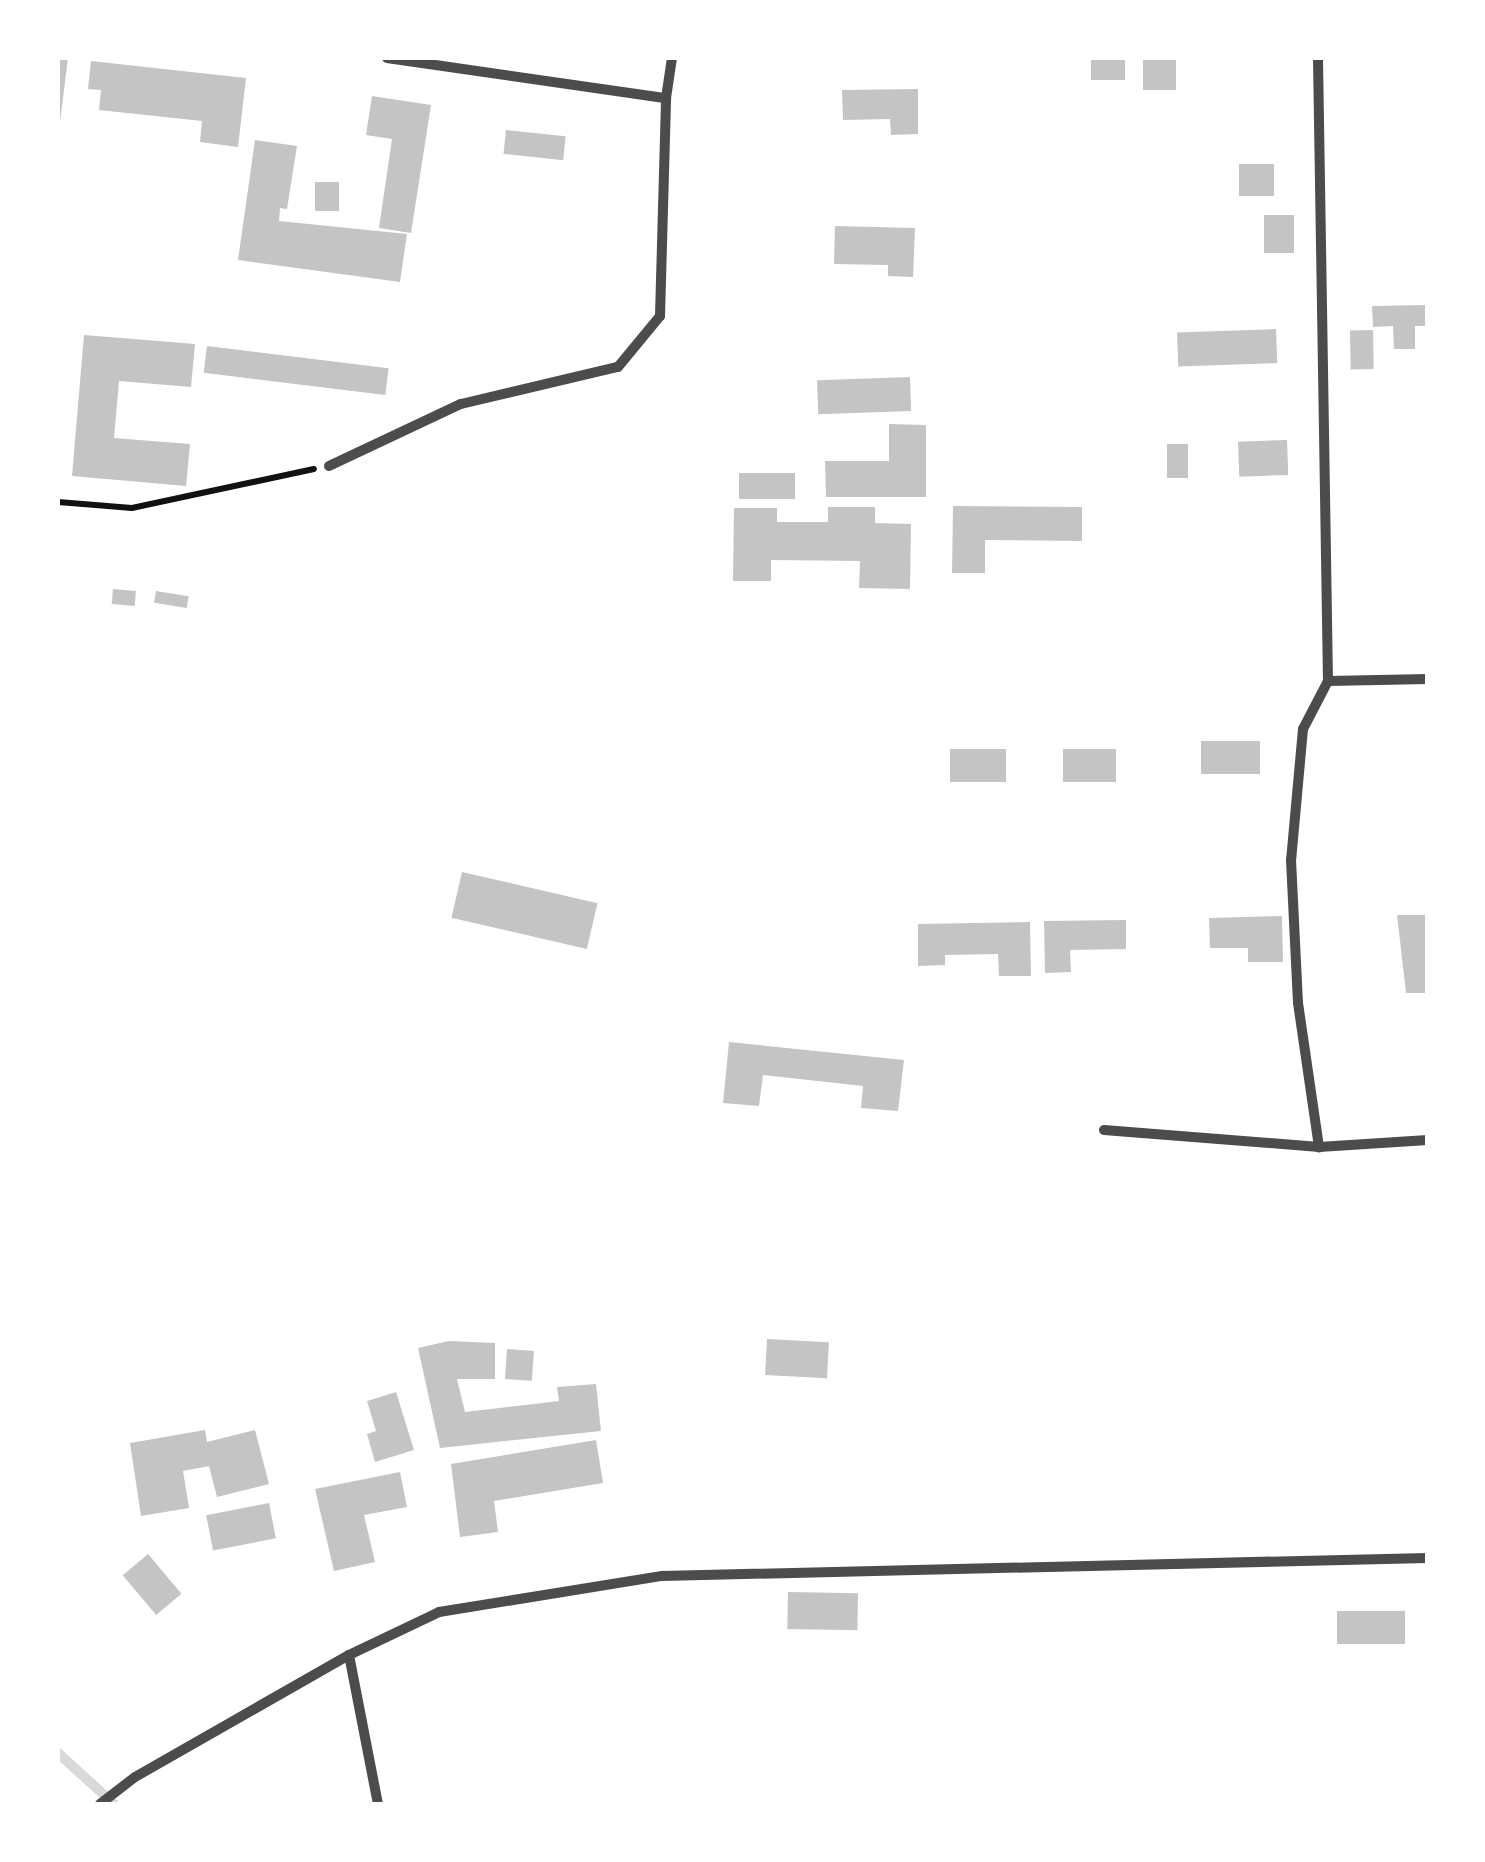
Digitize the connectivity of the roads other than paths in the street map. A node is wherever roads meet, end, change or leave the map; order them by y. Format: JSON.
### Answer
{"nodes":[{"id":1,"x":387,"y":58,"type":"edge"},
{"id":2,"x":672,"y":58,"type":"edge"},
{"id":3,"x":1318,"y":58,"type":"edge"},
{"id":4,"x":666,"y":98,"type":"junction"},
{"id":5,"x":330,"y":466,"type":"road end"},
{"id":6,"x":1428,"y":679,"type":"edge"},
{"id":7,"x":1328,"y":681,"type":"junction"},
{"id":8,"x":1104,"y":1130,"type":"dead end"},
{"id":9,"x":1428,"y":1140,"type":"edge"},
{"id":10,"x":1319,"y":1147,"type":"junction"},
{"id":11,"x":1428,"y":1558,"type":"edge"},
{"id":12,"x":349,"y":1655,"type":"junction"},
{"id":13,"x":100,"y":1804,"type":"edge"},
{"id":14,"x":378,"y":1804,"type":"edge"}],
"edges":[{"from":1,"to":4,"type":"street"},
{"from":2,"to":4,"type":"street"},
{"from":3,"to":7,"type":"street"},
{"from":4,"to":5,"type":"street"},
{"from":6,"to":7,"type":"street"},
{"from":7,"to":10,"type":"street"},
{"from":8,"to":10,"type":"street"},
{"from":9,"to":10,"type":"street"},
{"from":11,"to":12,"type":"street"},
{"from":12,"to":13,"type":"street"},
{"from":12,"to":14,"type":"street"}]}
